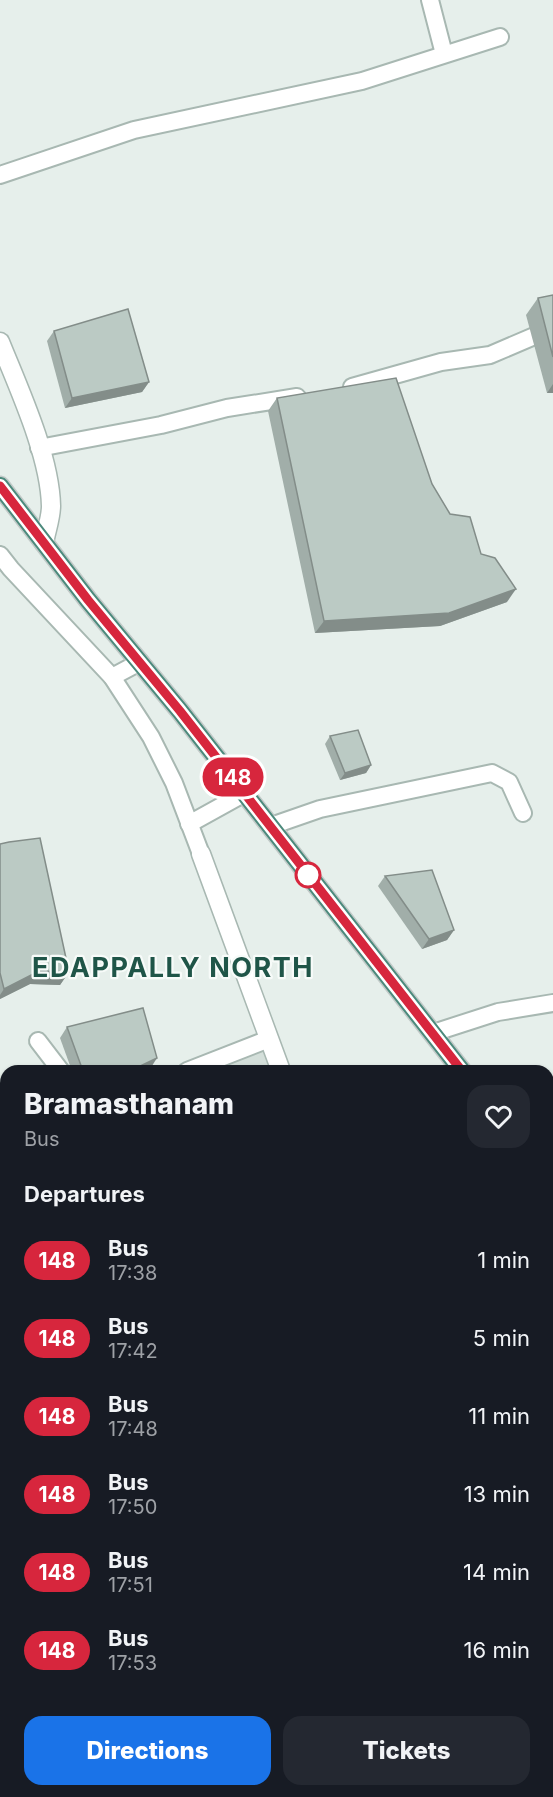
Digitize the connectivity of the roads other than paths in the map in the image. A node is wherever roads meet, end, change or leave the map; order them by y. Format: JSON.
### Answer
{"nodes":[{"id":1,"x":430,"y":0,"type":"edge"},
{"id":2,"x":500,"y":37,"type":"dead end"},
{"id":3,"x":444,"y":54,"type":"junction"},
{"id":4,"x":0,"y":175,"type":"edge"},
{"id":5,"x":553,"y":328,"type":"edge"},
{"id":6,"x":0,"y":342,"type":"edge"},
{"id":7,"x":332,"y":390,"type":"edge"},
{"id":8,"x":309,"y":394,"type":"edge"},
{"id":9,"x":39,"y":448,"type":"junction"},
{"id":10,"x":0,"y":486,"type":"edge"},
{"id":11,"x":44,"y":543,"type":"junction"},
{"id":12,"x":0,"y":555,"type":"edge"},
{"id":13,"x":140,"y":662,"type":"junction"},
{"id":14,"x":112,"y":677,"type":"junction"},
{"id":15,"x":245,"y":793,"type":"junction"},
{"id":16,"x":523,"y":813,"type":"dead end"},
{"id":17,"x":189,"y":824,"type":"junction"},
{"id":18,"x":271,"y":826,"type":"junction"},
{"id":19,"x":201,"y":854,"type":"joint"},
{"id":20,"x":553,"y":1003,"type":"edge"},
{"id":21,"x":433,"y":1033,"type":"junction"},
{"id":22,"x":269,"y":1039,"type":"junction"},
{"id":23,"x":39,"y":1041,"type":"dead end"},
{"id":24,"x":57,"y":1065,"type":"edge"},
{"id":25,"x":202,"y":1065,"type":"edge"},
{"id":26,"x":279,"y":1065,"type":"edge"},
{"id":27,"x":457,"y":1065,"type":"edge"}],
"edges":[{"from":1,"to":3,"type":"street"},
{"from":2,"to":3,"type":"street"},
{"from":3,"to":4,"type":"street"},
{"from":5,"to":7,"type":"street"},
{"from":6,"to":9,"type":"street"},
{"from":8,"to":9,"type":"street"},
{"from":9,"to":11,"type":"street"},
{"from":10,"to":11,"type":"highway"},
{"from":11,"to":13,"type":"highway"},
{"from":12,"to":14,"type":"street"},
{"from":13,"to":14,"type":"street"},
{"from":13,"to":15,"type":"highway"},
{"from":14,"to":17,"type":"street"},
{"from":15,"to":17,"type":"street"},
{"from":15,"to":18,"type":"highway"},
{"from":16,"to":18,"type":"street"},
{"from":17,"to":19,"type":"street"},
{"from":18,"to":21,"type":"highway"},
{"from":19,"to":22,"type":"street"},
{"from":20,"to":21,"type":"street"},
{"from":21,"to":27,"type":"highway"},
{"from":22,"to":25,"type":"street"},
{"from":22,"to":26,"type":"street"},
{"from":23,"to":24,"type":"street"}]}
